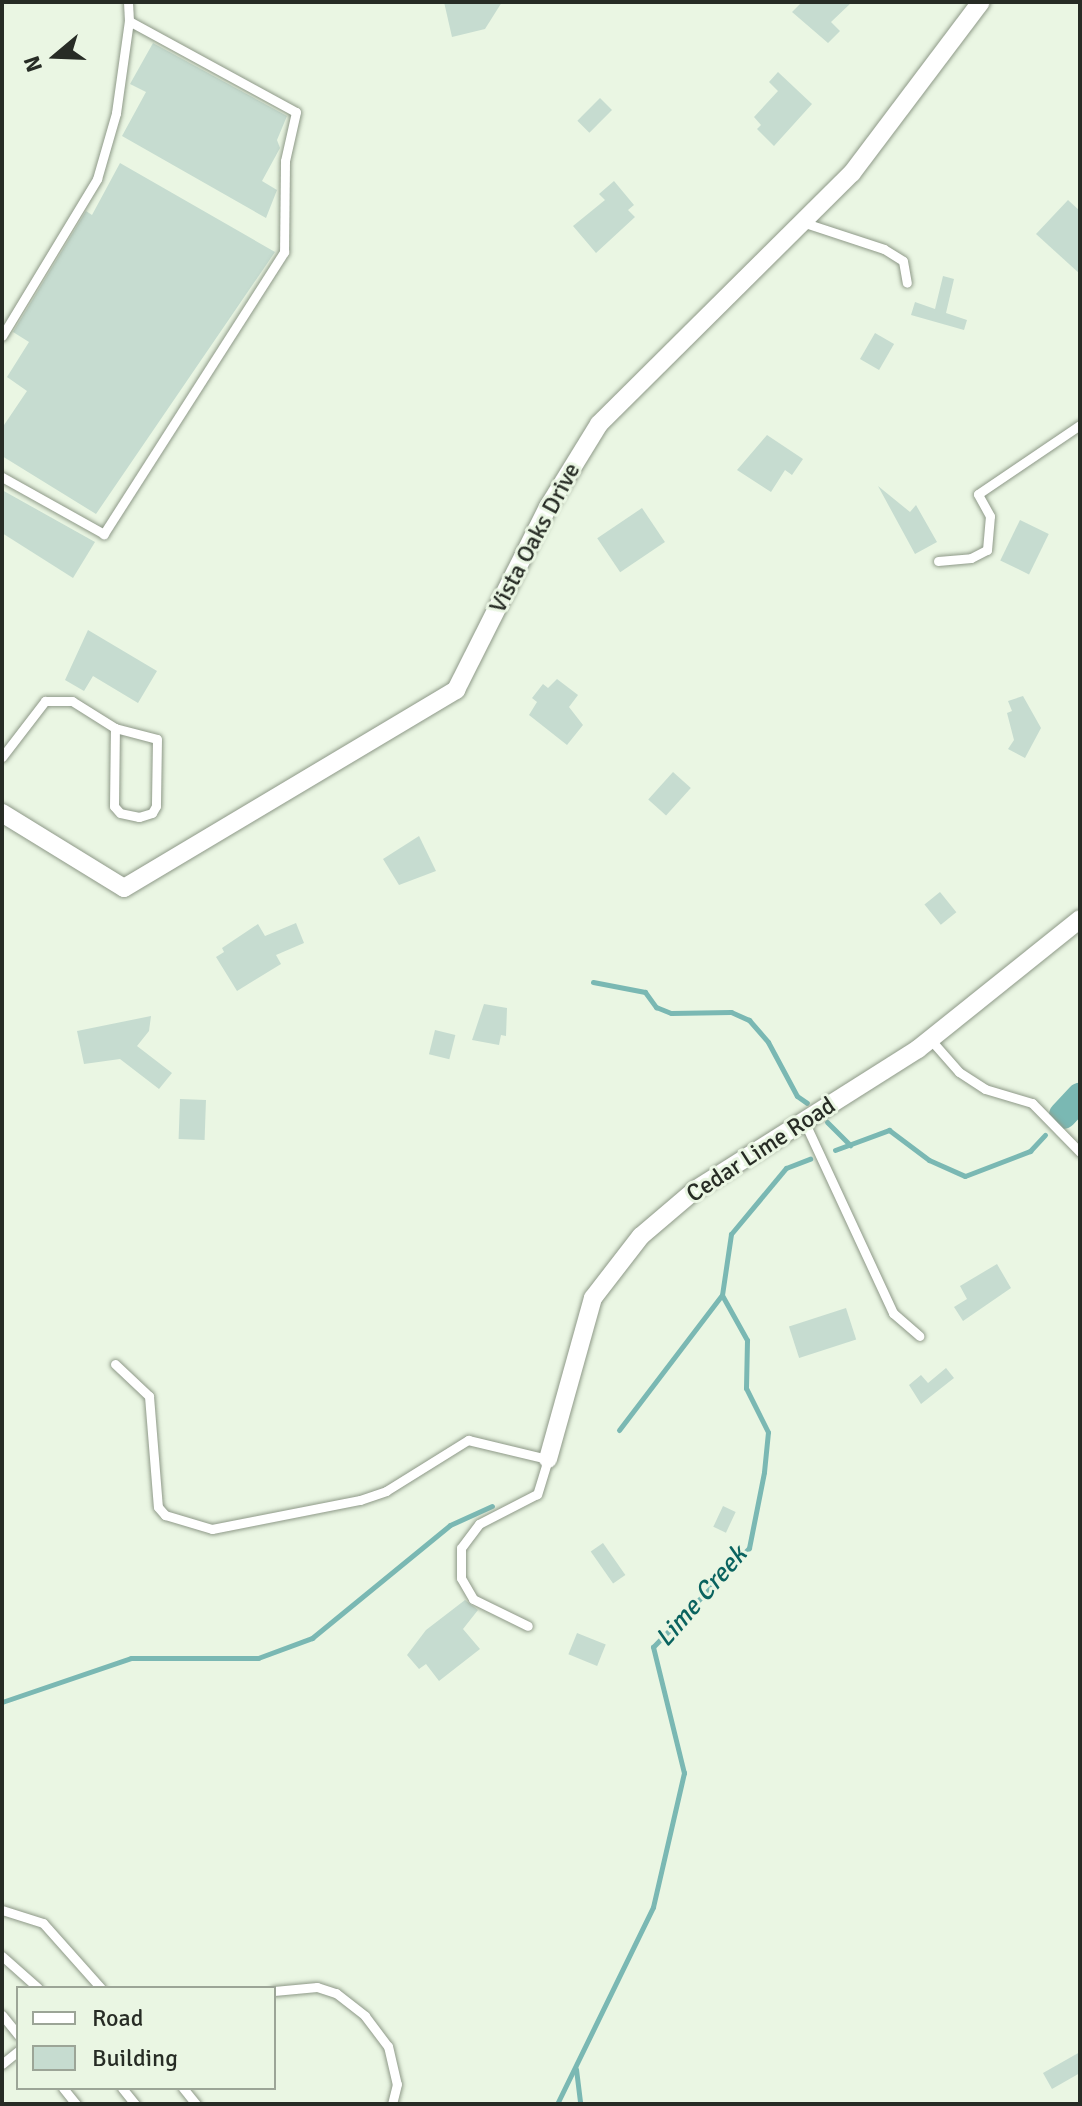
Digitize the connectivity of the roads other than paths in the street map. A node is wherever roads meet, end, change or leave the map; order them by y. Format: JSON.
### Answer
{"nodes":[{"id":1,"x":128,"y":2,"type":"edge"},
{"id":2,"x":981,"y":2,"type":"edge"},
{"id":3,"x":129,"y":21,"type":"junction"},
{"id":4,"x":802,"y":222,"type":"junction"},
{"id":5,"x":907,"y":283,"type":"dead end"},
{"id":6,"x":2,"y":336,"type":"edge"},
{"id":7,"x":1080,"y":425,"type":"edge"},
{"id":8,"x":2,"y":477,"type":"edge"},
{"id":9,"x":938,"y":561,"type":"dead end"},
{"id":10,"x":115,"y":728,"type":"junction"},
{"id":11,"x":2,"y":757,"type":"edge"},
{"id":12,"x":2,"y":813,"type":"edge"},
{"id":13,"x":1080,"y":919,"type":"edge"},
{"id":14,"x":930,"y":1039,"type":"junction"},
{"id":15,"x":804,"y":1121,"type":"junction"},
{"id":16,"x":1080,"y":1152,"type":"edge"},
{"id":17,"x":919,"y":1336,"type":"dead end"},
{"id":18,"x":115,"y":1364,"type":"dead end"},
{"id":19,"x":548,"y":1459,"type":"junction"},
{"id":20,"x":528,"y":1626,"type":"dead end"},
{"id":21,"x":2,"y":1910,"type":"edge"},
{"id":22,"x":2,"y":1956,"type":"edge"},
{"id":23,"x":36,"y":1986,"type":"edge"},
{"id":24,"x":99,"y":1986,"type":"edge"},
{"id":25,"x":276,"y":1991,"type":"edge"},
{"id":26,"x":2,"y":2015,"type":"edge"},
{"id":27,"x":16,"y":2032,"type":"edge"},
{"id":28,"x":128,"y":2090,"type":"edge"},
{"id":29,"x":135,"y":2104,"type":"edge"},
{"id":30,"x":392,"y":2104,"type":"edge"}],
"edges":[{"from":1,"to":3,"type":"lane"},
{"from":2,"to":4,"type":"street","name":"Vista Oaks Drive"},
{"from":3,"to":6,"type":"lane"},
{"from":3,"to":8,"type":"lane"},
{"from":4,"to":5,"type":"lane"},
{"from":4,"to":12,"type":"street","name":"Vista Oaks Drive"},
{"from":7,"to":9,"type":"lane"},
{"from":10,"to":10,"type":"lane"},
{"from":10,"to":11,"type":"lane"},
{"from":13,"to":14,"type":"street","name":"Cedar Lime Road"},
{"from":14,"to":15,"type":"street","name":"Cedar Lime Road"},
{"from":14,"to":16,"type":"lane"},
{"from":15,"to":17,"type":"lane"},
{"from":15,"to":19,"type":"street","name":"Cedar Lime Road"},
{"from":18,"to":19,"type":"lane"},
{"from":19,"to":20,"type":"lane"},
{"from":21,"to":24,"type":"lane"},
{"from":22,"to":23,"type":"lane"},
{"from":25,"to":30,"type":"lane"},
{"from":26,"to":27,"type":"lane"},
{"from":28,"to":29,"type":"lane"}]}
